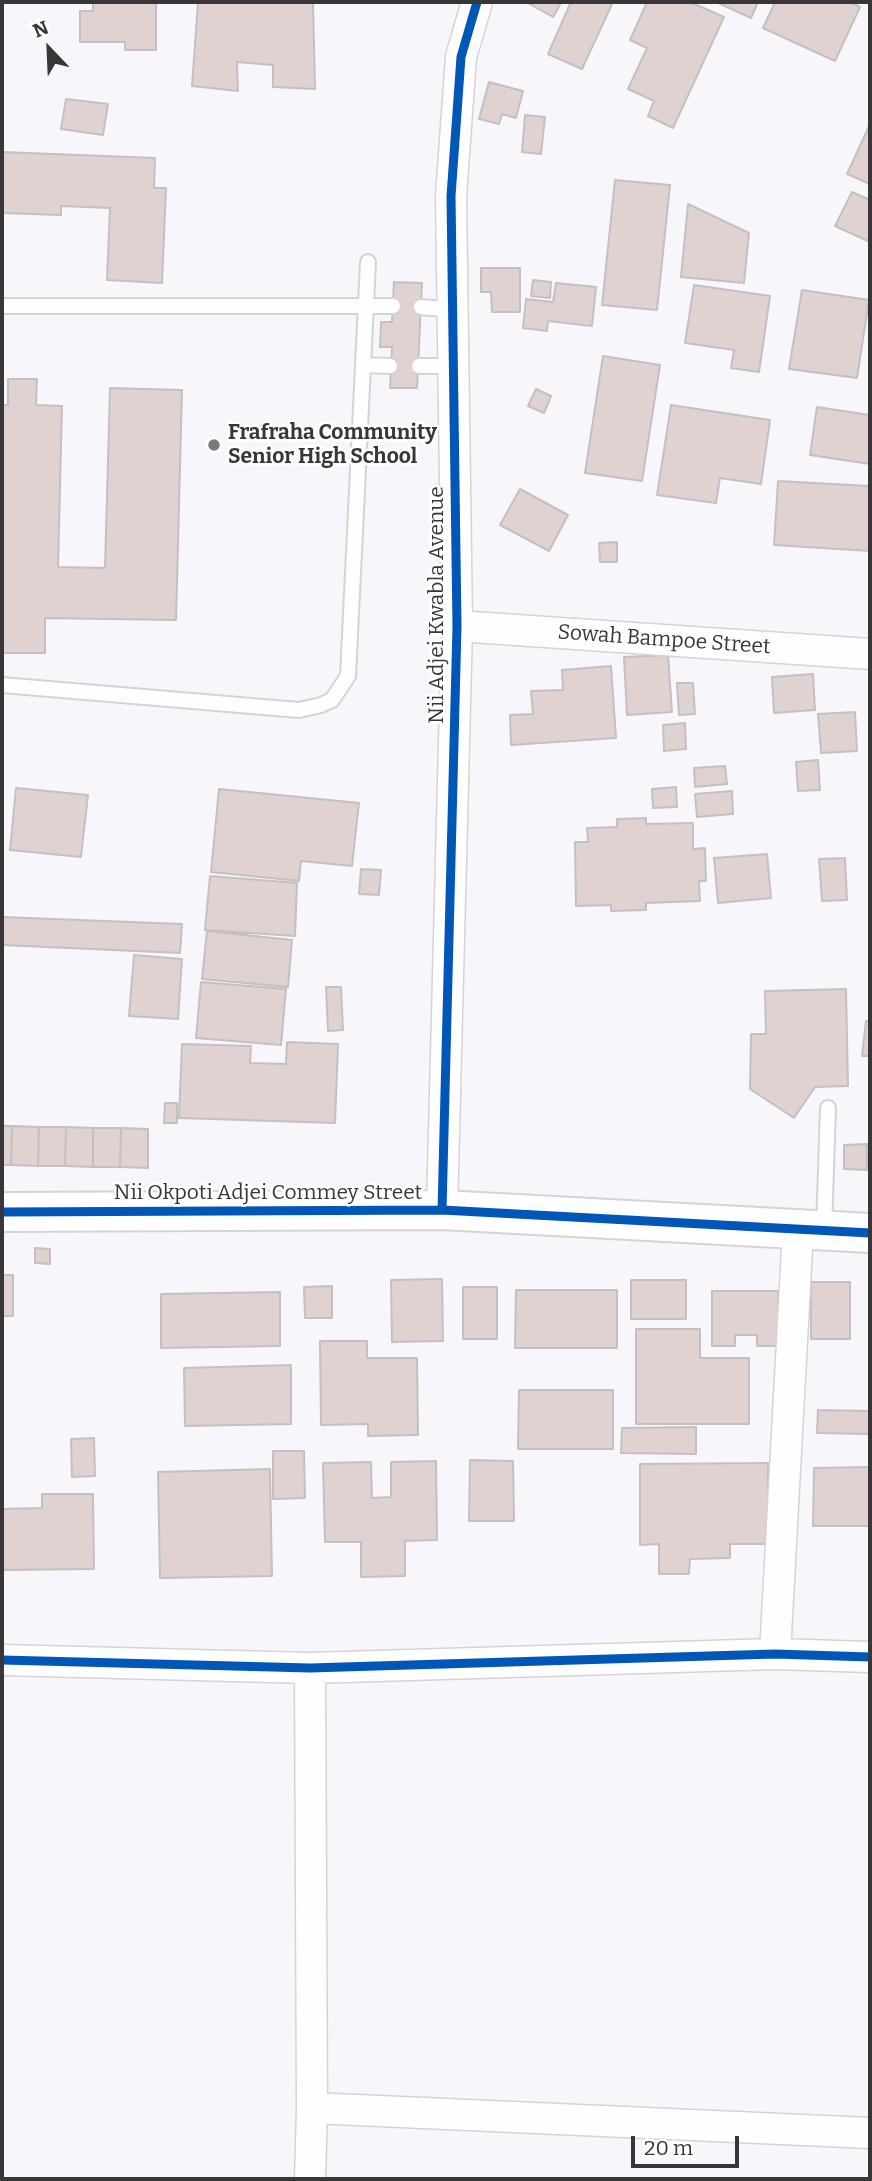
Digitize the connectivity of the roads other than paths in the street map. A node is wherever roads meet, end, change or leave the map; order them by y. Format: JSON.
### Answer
{"nodes":[{"id":1,"x":477,"y":2,"type":"edge"},
{"id":2,"x":368,"y":262,"type":"dead end"},
{"id":3,"x":366,"y":305,"type":"junction"},
{"id":4,"x":2,"y":306,"type":"edge"},
{"id":5,"x":393,"y":306,"type":"dead end"},
{"id":6,"x":421,"y":307,"type":"dead end"},
{"id":7,"x":454,"y":310,"type":"junction"},
{"id":8,"x":363,"y":365,"type":"junction"},
{"id":9,"x":390,"y":366,"type":"dead end"},
{"id":10,"x":419,"y":366,"type":"dead end"},
{"id":11,"x":453,"y":366,"type":"junction"},
{"id":12,"x":457,"y":626,"type":"junction"},
{"id":13,"x":870,"y":654,"type":"edge"},
{"id":14,"x":2,"y":685,"type":"edge"},
{"id":15,"x":828,"y":1108,"type":"dead end"},
{"id":16,"x":442,"y":1210,"type":"junction"},
{"id":17,"x":2,"y":1212,"type":"edge"},
{"id":18,"x":811,"y":1230,"type":"junction"},
{"id":19,"x":870,"y":1233,"type":"edge"},
{"id":20,"x":775,"y":1654,"type":"junction"},
{"id":21,"x":870,"y":1657,"type":"edge"},
{"id":22,"x":2,"y":1660,"type":"edge"},
{"id":23,"x":310,"y":1668,"type":"junction"},
{"id":24,"x":312,"y":2108,"type":"junction"},
{"id":25,"x":870,"y":2133,"type":"edge"},
{"id":26,"x":310,"y":2179,"type":"edge"}],
"edges":[{"from":1,"to":7,"type":"street","name":"Nii Adjei Kwabla Avenue"},
{"from":2,"to":3,"type":"lane"},
{"from":3,"to":4,"type":"lane"},
{"from":3,"to":5,"type":"lane"},
{"from":3,"to":8,"type":"lane"},
{"from":6,"to":7,"type":"lane"},
{"from":7,"to":11,"type":"street","name":"Nii Adjei Kwabla Avenue"},
{"from":8,"to":9,"type":"lane"},
{"from":8,"to":14,"type":"lane"},
{"from":10,"to":11,"type":"lane"},
{"from":11,"to":12,"type":"street","name":"Nii Adjei Kwabla Avenue"},
{"from":12,"to":13,"type":"street","name":"Sowah Bampoe Street"},
{"from":12,"to":16,"type":"street","name":"Nii Adjei Kwabla Avenue"},
{"from":15,"to":18,"type":"lane"},
{"from":16,"to":17,"type":"street","name":"Nii Okpoti Adjei Commey Street"},
{"from":16,"to":18,"type":"street","name":"Nii Okpoti Adjei Commey Street"},
{"from":18,"to":19,"type":"street","name":"Nii Okpoti Adjei Commey Street"},
{"from":18,"to":20,"type":"street"},
{"from":20,"to":21,"type":"street"},
{"from":20,"to":23,"type":"street"},
{"from":22,"to":23,"type":"street"},
{"from":23,"to":24,"type":"street"},
{"from":24,"to":25,"type":"street"},
{"from":24,"to":26,"type":"street"}]}
